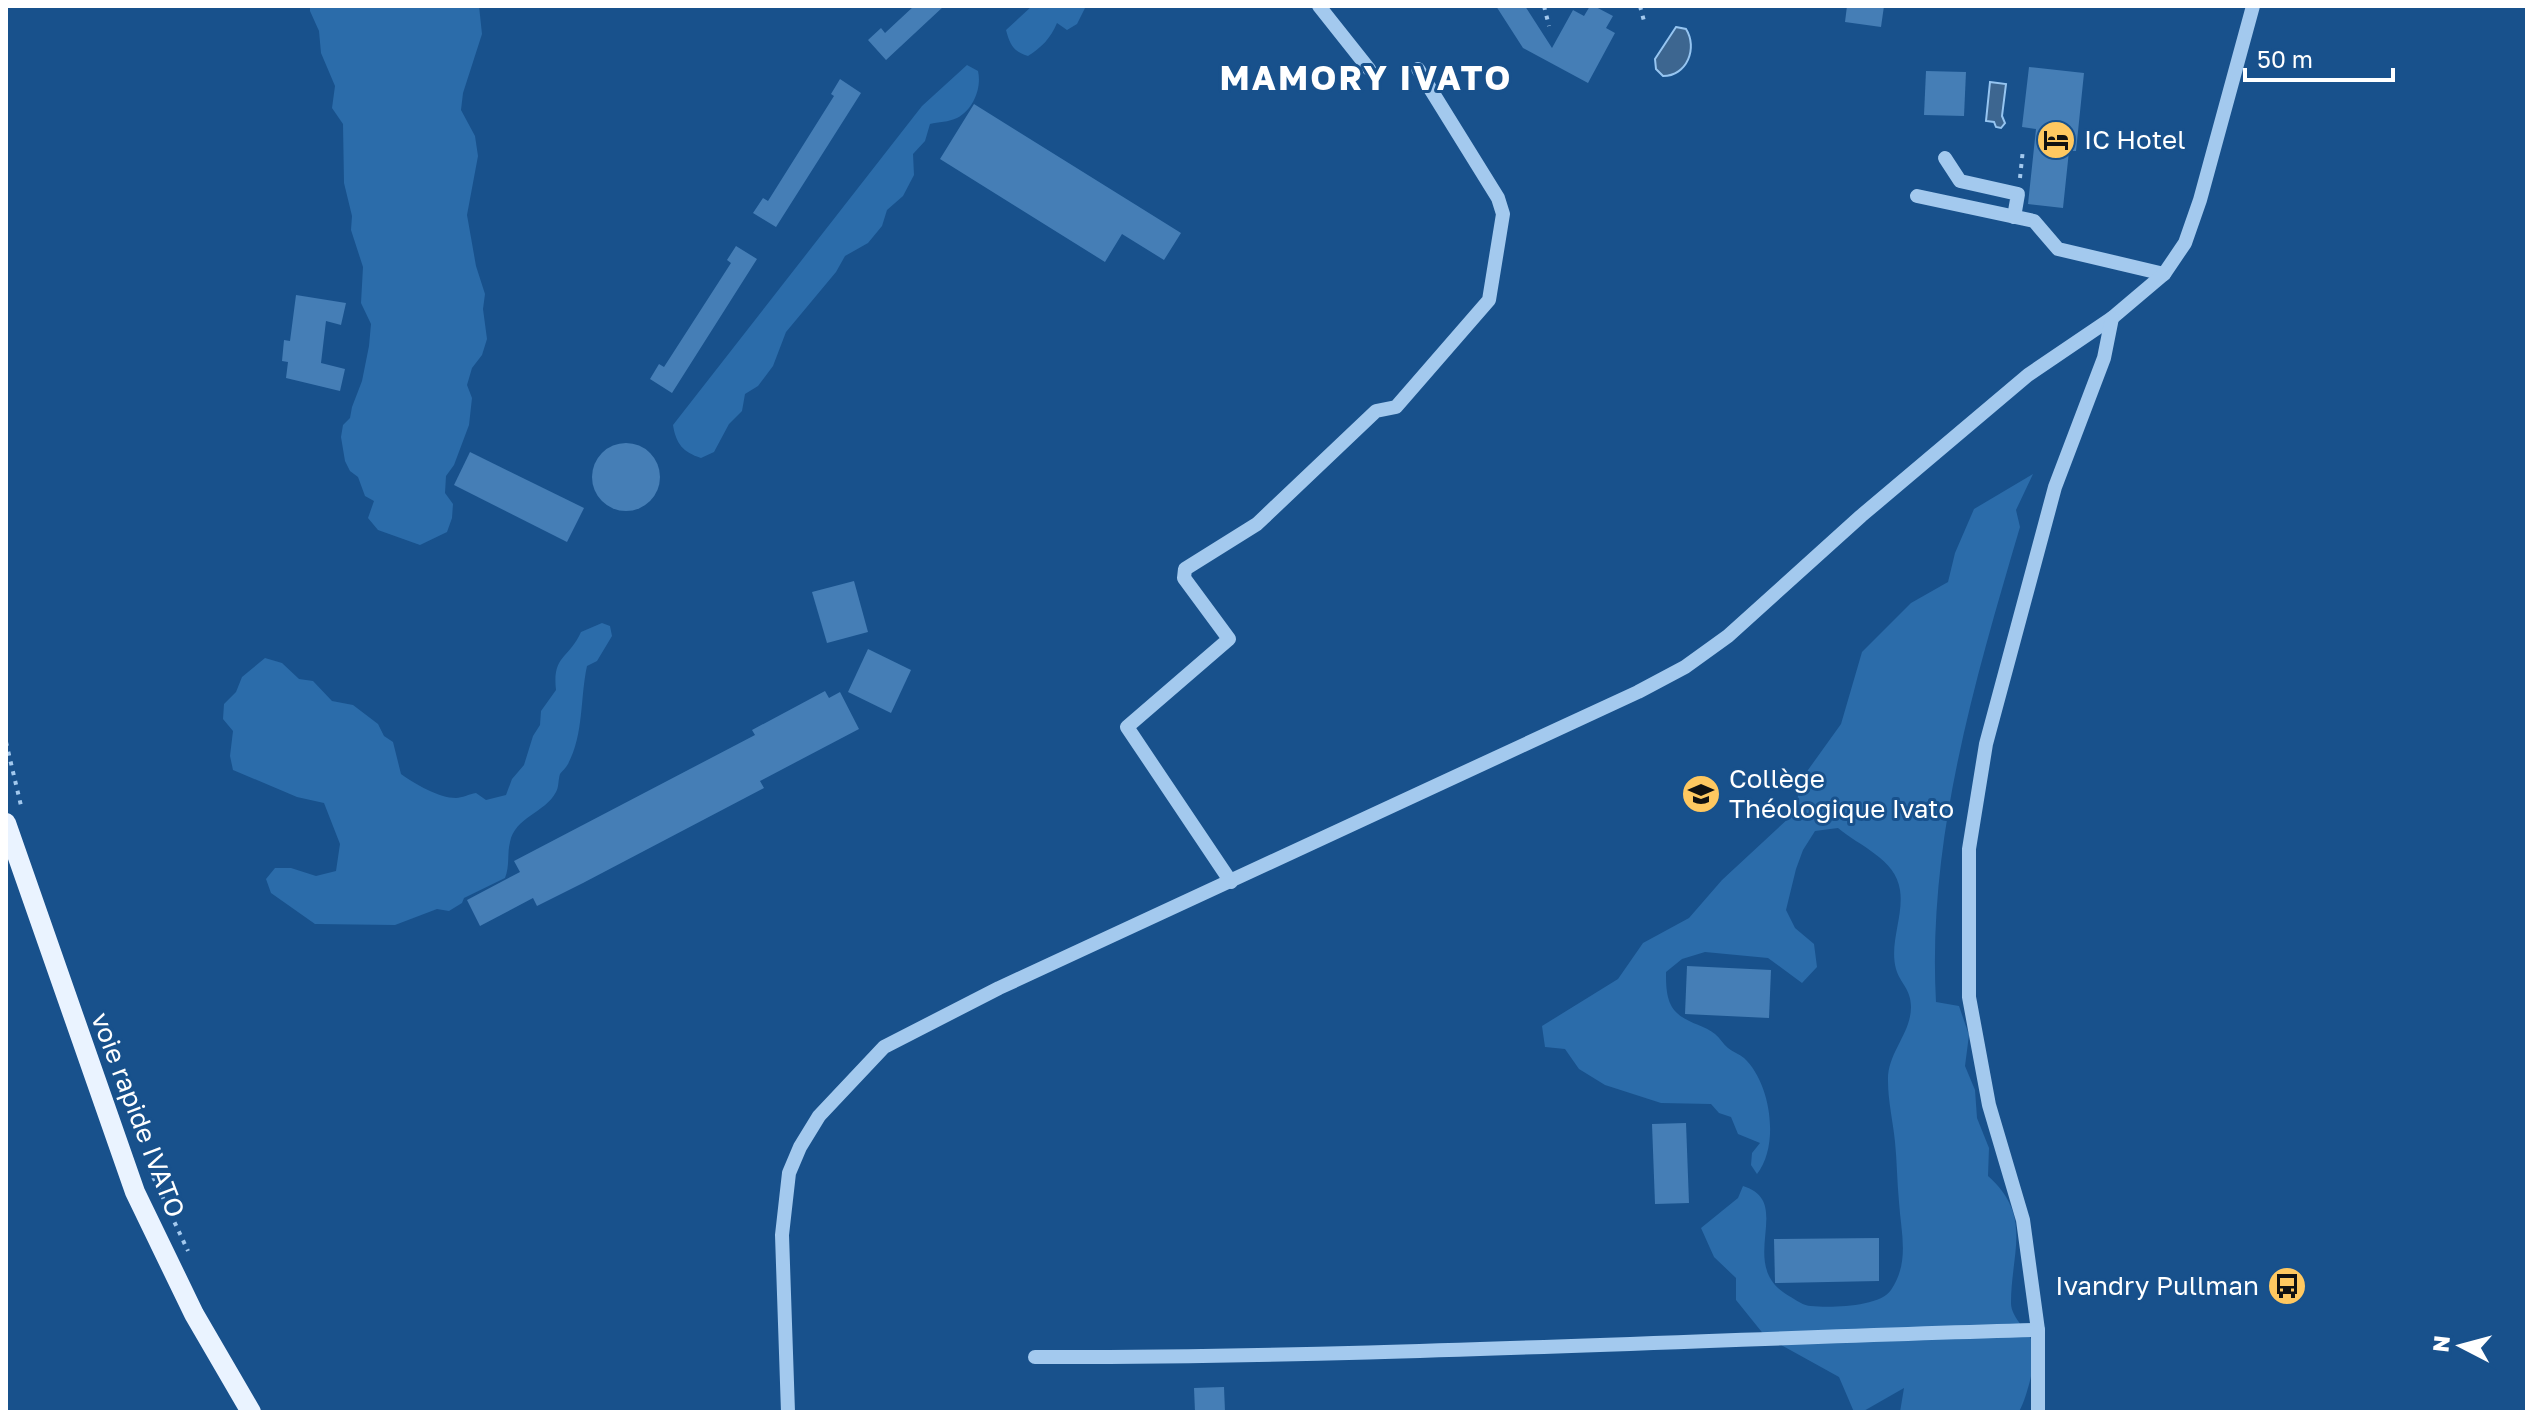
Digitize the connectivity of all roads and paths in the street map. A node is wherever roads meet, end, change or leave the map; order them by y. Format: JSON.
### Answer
{"nodes":[{"id":1,"x":1319,"y":6,"type":"edge"},
{"id":2,"x":1544,"y":6,"type":"edge"},
{"id":3,"x":1640,"y":6,"type":"edge"},
{"id":4,"x":2253,"y":6,"type":"edge"},
{"id":5,"x":1644,"y":21,"type":"dead end"},
{"id":6,"x":1549,"y":26,"type":"dead end"},
{"id":7,"x":1369,"y":69,"type":"dead end"},
{"id":8,"x":1418,"y":69,"type":"dead end"},
{"id":9,"x":2023,"y":149,"type":"dead end"},
{"id":10,"x":1945,"y":158,"type":"dead end"},
{"id":11,"x":2018,"y":194,"type":"junction"},
{"id":12,"x":1917,"y":196,"type":"dead end"},
{"id":13,"x":2014,"y":217,"type":"junction"},
{"id":14,"x":2164,"y":274,"type":"junction"},
{"id":15,"x":2112,"y":318,"type":"junction"},
{"id":16,"x":6,"y":742,"type":"edge"},
{"id":17,"x":14,"y":817,"type":"edge"},
{"id":18,"x":1231,"y":882,"type":"junction"},
{"id":19,"x":145,"y":1158,"type":"dead end"},
{"id":20,"x":188,"y":1252,"type":"dead end"},
{"id":21,"x":2038,"y":1330,"type":"junction"},
{"id":22,"x":1035,"y":1357,"type":"dead end"},
{"id":23,"x":251,"y":1412,"type":"edge"},
{"id":24,"x":788,"y":1412,"type":"edge"},
{"id":25,"x":2038,"y":1412,"type":"edge"}],
"edges":[{"from":1,"to":7,"type":"street"},
{"from":2,"to":6,"type":"path"},
{"from":3,"to":5,"type":"path"},
{"from":4,"to":14,"type":"street"},
{"from":8,"to":18,"type":"street"},
{"from":9,"to":11,"type":"path"},
{"from":10,"to":11,"type":"street"},
{"from":11,"to":13,"type":"street"},
{"from":12,"to":13,"type":"street"},
{"from":13,"to":14,"type":"street"},
{"from":14,"to":15,"type":"street"},
{"from":15,"to":18,"type":"street"},
{"from":15,"to":21,"type":"street"},
{"from":16,"to":17,"type":"path"},
{"from":17,"to":23,"type":"main road","name":"voie rapide IVATO"},
{"from":18,"to":24,"type":"street"},
{"from":19,"to":20,"type":"path"},
{"from":21,"to":22,"type":"street"},
{"from":21,"to":25,"type":"street"}]}
